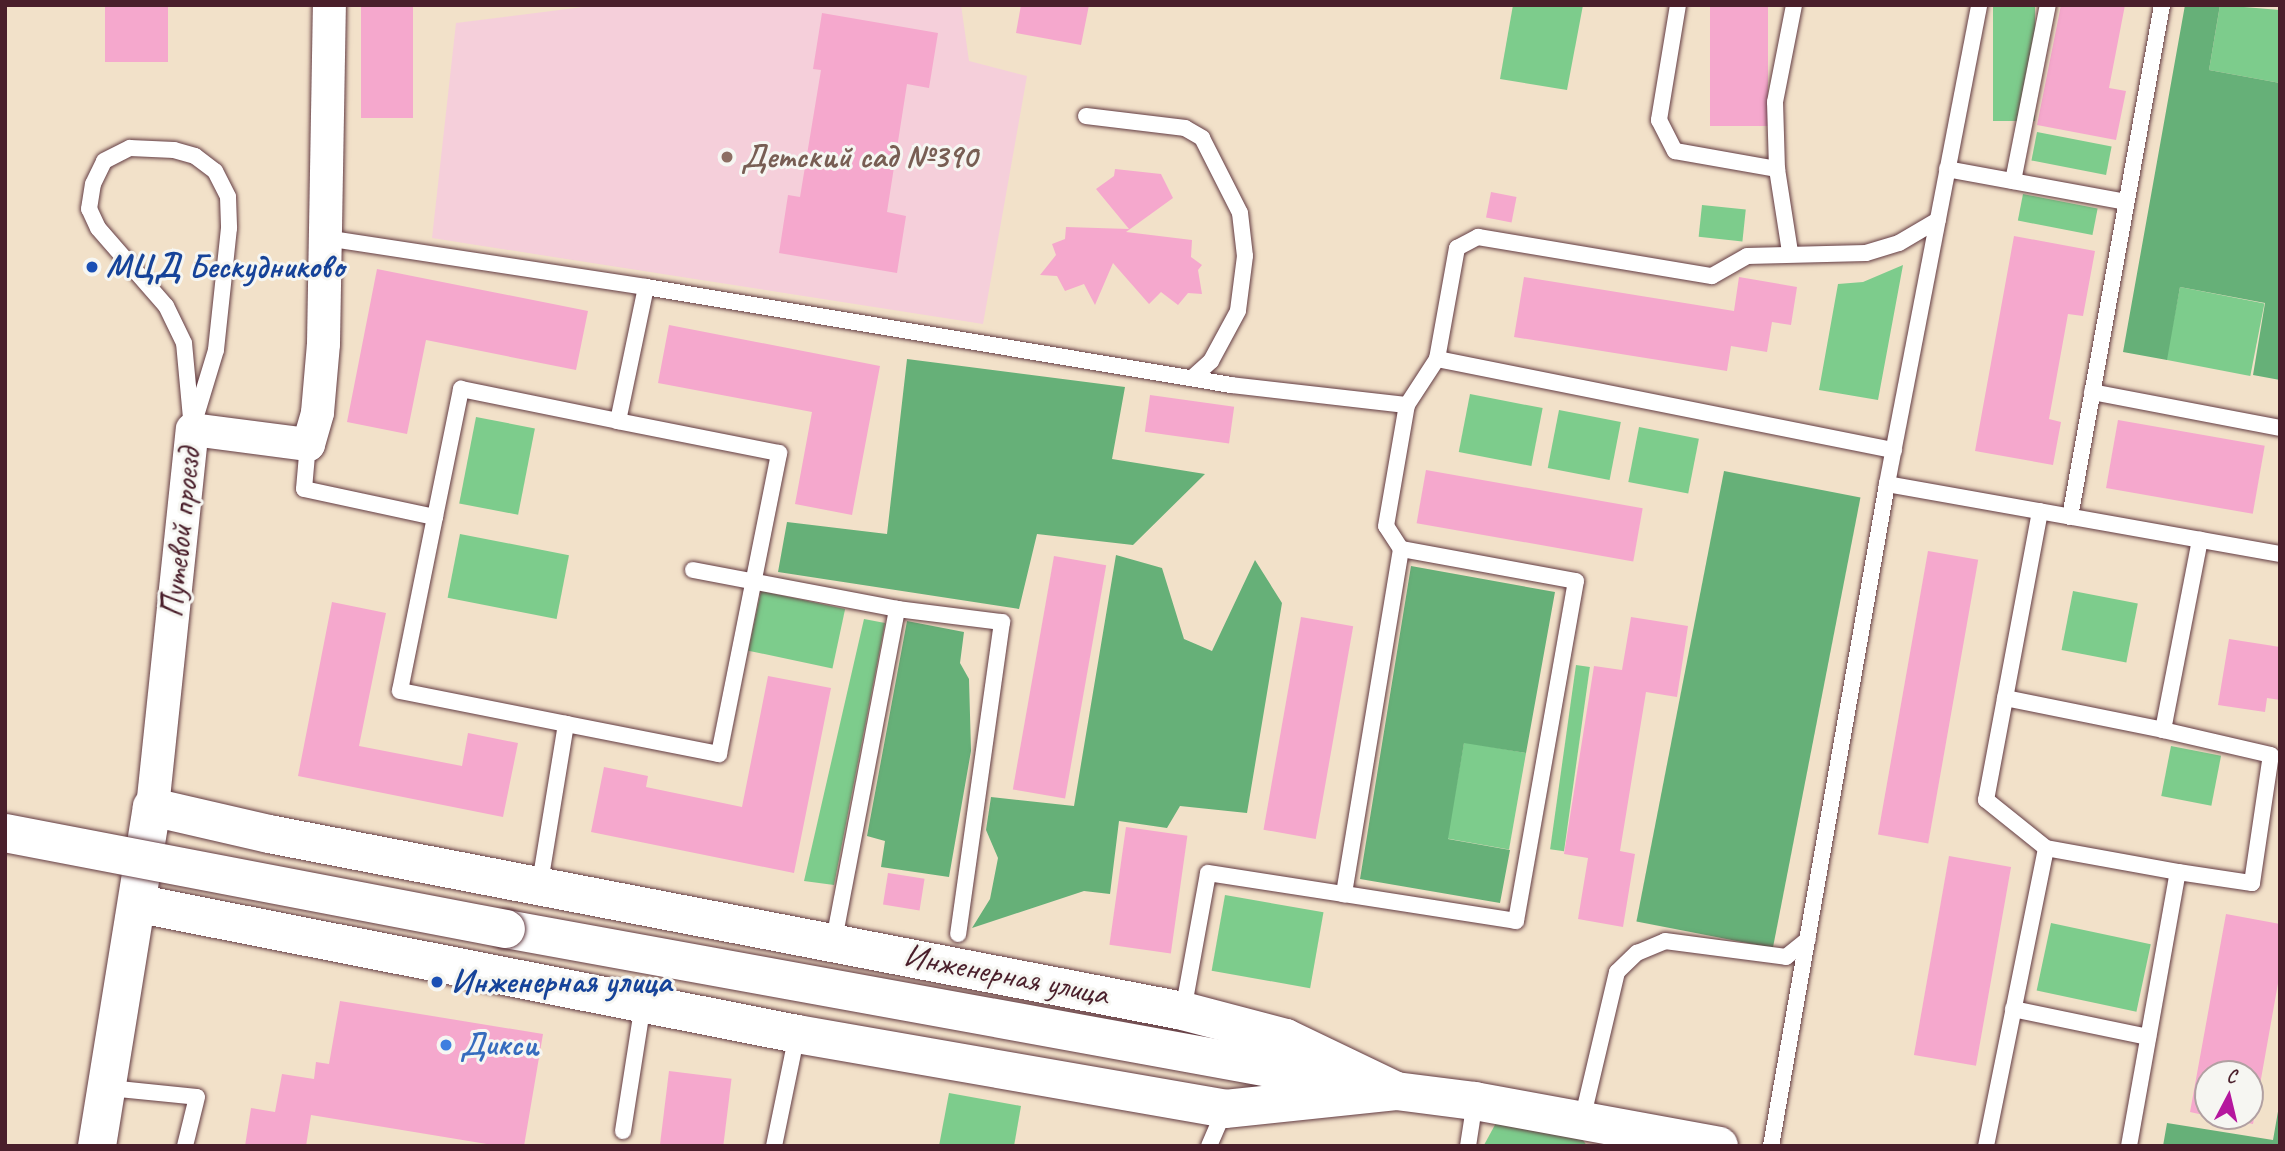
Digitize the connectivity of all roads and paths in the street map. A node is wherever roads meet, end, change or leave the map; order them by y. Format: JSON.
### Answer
{"nodes":[{"id":1,"x":329,"y":5,"type":"edge"},
{"id":2,"x":1678,"y":5,"type":"edge"},
{"id":3,"x":1794,"y":5,"type":"edge"},
{"id":4,"x":1979,"y":5,"type":"edge"},
{"id":5,"x":2048,"y":5,"type":"edge"},
{"id":6,"x":2162,"y":5,"type":"edge"},
{"id":7,"x":1086,"y":116,"type":"dead end"},
{"id":8,"x":1777,"y":169,"type":"junction"},
{"id":9,"x":1947,"y":169,"type":"junction"},
{"id":10,"x":2013,"y":181,"type":"junction"},
{"id":11,"x":2126,"y":202,"type":"junction"},
{"id":12,"x":1938,"y":220,"type":"junction"},
{"id":13,"x":326,"y":239,"type":"junction"},
{"id":14,"x":1790,"y":252,"type":"junction"},
{"id":15,"x":646,"y":287,"type":"junction"},
{"id":16,"x":1437,"y":359,"type":"junction"},
{"id":17,"x":1192,"y":378,"type":"junction"},
{"id":18,"x":2092,"y":392,"type":"junction"},
{"id":19,"x":1407,"y":405,"type":"junction"},
{"id":20,"x":618,"y":421,"type":"junction"},
{"id":21,"x":2280,"y":428,"type":"edge"},
{"id":22,"x":192,"y":429,"type":"junction"},
{"id":23,"x":308,"y":444,"type":"junction"},
{"id":24,"x":1894,"y":450,"type":"junction"},
{"id":25,"x":1887,"y":484,"type":"junction"},
{"id":26,"x":2040,"y":511,"type":"junction"},
{"id":27,"x":435,"y":517,"type":"junction"},
{"id":28,"x":2070,"y":517,"type":"junction"},
{"id":29,"x":2200,"y":540,"type":"junction"},
{"id":30,"x":1401,"y":549,"type":"junction"},
{"id":31,"x":2280,"y":554,"type":"edge"},
{"id":32,"x":693,"y":570,"type":"dead end"},
{"id":33,"x":753,"y":582,"type":"junction"},
{"id":34,"x":897,"y":609,"type":"junction"},
{"id":35,"x":2005,"y":698,"type":"junction"},
{"id":36,"x":566,"y":724,"type":"junction"},
{"id":37,"x":2163,"y":730,"type":"junction"},
{"id":38,"x":152,"y":807,"type":"junction"},
{"id":39,"x":5,"y":833,"type":"edge"},
{"id":40,"x":2046,"y":848,"type":"junction"},
{"id":41,"x":2178,"y":873,"type":"junction"},
{"id":42,"x":540,"y":883,"type":"junction"},
{"id":43,"x":1344,"y":894,"type":"junction"},
{"id":44,"x":140,"y":904,"type":"junction"},
{"id":45,"x":958,"y":934,"type":"dead end"},
{"id":46,"x":1808,"y":939,"type":"junction"},
{"id":47,"x":834,"y":940,"type":"junction"},
{"id":48,"x":643,"y":1004,"type":"junction"},
{"id":49,"x":2013,"y":1009,"type":"junction"},
{"id":50,"x":1183,"y":1011,"type":"junction"},
{"id":51,"x":797,"y":1034,"type":"junction"},
{"id":52,"x":2148,"y":1037,"type":"junction"},
{"id":53,"x":109,"y":1088,"type":"junction"},
{"id":54,"x":1396,"y":1091,"type":"junction"},
{"id":55,"x":1475,"y":1101,"type":"junction"},
{"id":56,"x":1225,"y":1109,"type":"junction"},
{"id":57,"x":1582,"y":1120,"type":"junction"},
{"id":58,"x":624,"y":1131,"type":"dead end"},
{"id":59,"x":1669,"y":1141,"type":"edge"},
{"id":60,"x":97,"y":1146,"type":"edge"},
{"id":61,"x":185,"y":1146,"type":"edge"},
{"id":62,"x":774,"y":1146,"type":"edge"},
{"id":63,"x":1209,"y":1146,"type":"edge"},
{"id":64,"x":1468,"y":1146,"type":"edge"},
{"id":65,"x":1719,"y":1146,"type":"edge"},
{"id":66,"x":1771,"y":1146,"type":"edge"},
{"id":67,"x":1986,"y":1146,"type":"edge"},
{"id":68,"x":2129,"y":1146,"type":"edge"}],
"edges":[{"from":1,"to":13,"type":"street"},
{"from":2,"to":8,"type":"lane"},
{"from":3,"to":8,"type":"lane"},
{"from":4,"to":9,"type":"lane"},
{"from":5,"to":10,"type":"lane"},
{"from":6,"to":11,"type":"lane"},
{"from":7,"to":17,"type":"lane"},
{"from":8,"to":14,"type":"lane"},
{"from":9,"to":10,"type":"lane"},
{"from":9,"to":12,"type":"lane"},
{"from":10,"to":11,"type":"lane"},
{"from":11,"to":18,"type":"lane"},
{"from":12,"to":14,"type":"lane"},
{"from":12,"to":24,"type":"lane"},
{"from":13,"to":15,"type":"lane"},
{"from":13,"to":23,"type":"street"},
{"from":14,"to":16,"type":"lane"},
{"from":15,"to":17,"type":"lane"},
{"from":15,"to":20,"type":"lane"},
{"from":16,"to":19,"type":"lane"},
{"from":16,"to":24,"type":"lane"},
{"from":17,"to":19,"type":"lane"},
{"from":18,"to":21,"type":"lane"},
{"from":18,"to":28,"type":"lane"},
{"from":19,"to":30,"type":"lane"},
{"from":20,"to":27,"type":"lane"},
{"from":20,"to":33,"type":"lane"},
{"from":22,"to":22,"type":"lane"},
{"from":22,"to":23,"type":"street","name":"Путевой проезд"},
{"from":22,"to":38,"type":"street","name":"Путевой проезд"},
{"from":23,"to":27,"type":"lane"},
{"from":24,"to":25,"type":"lane"},
{"from":25,"to":26,"type":"lane"},
{"from":25,"to":46,"type":"lane"},
{"from":26,"to":28,"type":"lane"},
{"from":26,"to":35,"type":"lane"},
{"from":27,"to":36,"type":"lane"},
{"from":28,"to":29,"type":"lane"},
{"from":29,"to":31,"type":"lane"},
{"from":29,"to":37,"type":"lane"},
{"from":30,"to":43,"type":"lane"},
{"from":30,"to":43,"type":"lane"},
{"from":32,"to":33,"type":"lane"},
{"from":33,"to":34,"type":"lane"},
{"from":33,"to":36,"type":"lane"},
{"from":34,"to":45,"type":"lane"},
{"from":34,"to":47,"type":"lane"},
{"from":35,"to":37,"type":"lane"},
{"from":35,"to":40,"type":"lane"},
{"from":36,"to":42,"type":"lane"},
{"from":37,"to":41,"type":"lane"},
{"from":38,"to":42,"type":"street","name":"Инженерная улица"},
{"from":38,"to":44,"type":"street","name":"Путевой проезд"},
{"from":39,"to":54,"type":"street","bridge":true},
{"from":40,"to":41,"type":"lane"},
{"from":40,"to":49,"type":"lane"},
{"from":41,"to":52,"type":"lane"},
{"from":42,"to":47,"type":"street","name":"Инженерная улица"},
{"from":43,"to":50,"type":"lane"},
{"from":44,"to":48,"type":"street","name":"Инженерная улица"},
{"from":44,"to":53,"type":"street","name":"Путевой проезд"},
{"from":46,"to":57,"type":"lane"},
{"from":46,"to":66,"type":"lane"},
{"from":47,"to":50,"type":"street","name":"Инженерная улица"},
{"from":48,"to":51,"type":"street","name":"Инженерная улица"},
{"from":48,"to":58,"type":"lane"},
{"from":49,"to":52,"type":"lane"},
{"from":49,"to":67,"type":"lane"},
{"from":50,"to":54,"type":"street","name":"Инженерная улица"},
{"from":51,"to":56,"type":"street","name":"Инженерная улица"},
{"from":51,"to":62,"type":"lane"},
{"from":52,"to":68,"type":"lane"},
{"from":53,"to":60,"type":"street","name":"Путевой проезд"},
{"from":53,"to":61,"type":"lane"},
{"from":54,"to":55,"type":"street","name":"Инженерная улица"},
{"from":54,"to":56,"type":"street","name":"Инженерная улица"},
{"from":55,"to":57,"type":"street","name":"Инженерная улица"},
{"from":55,"to":64,"type":"lane"},
{"from":56,"to":63,"type":"lane"},
{"from":57,"to":59,"type":"street","name":"Инженерная улица"},
{"from":59,"to":65,"type":"street","name":"Инженерная улица"}]}
